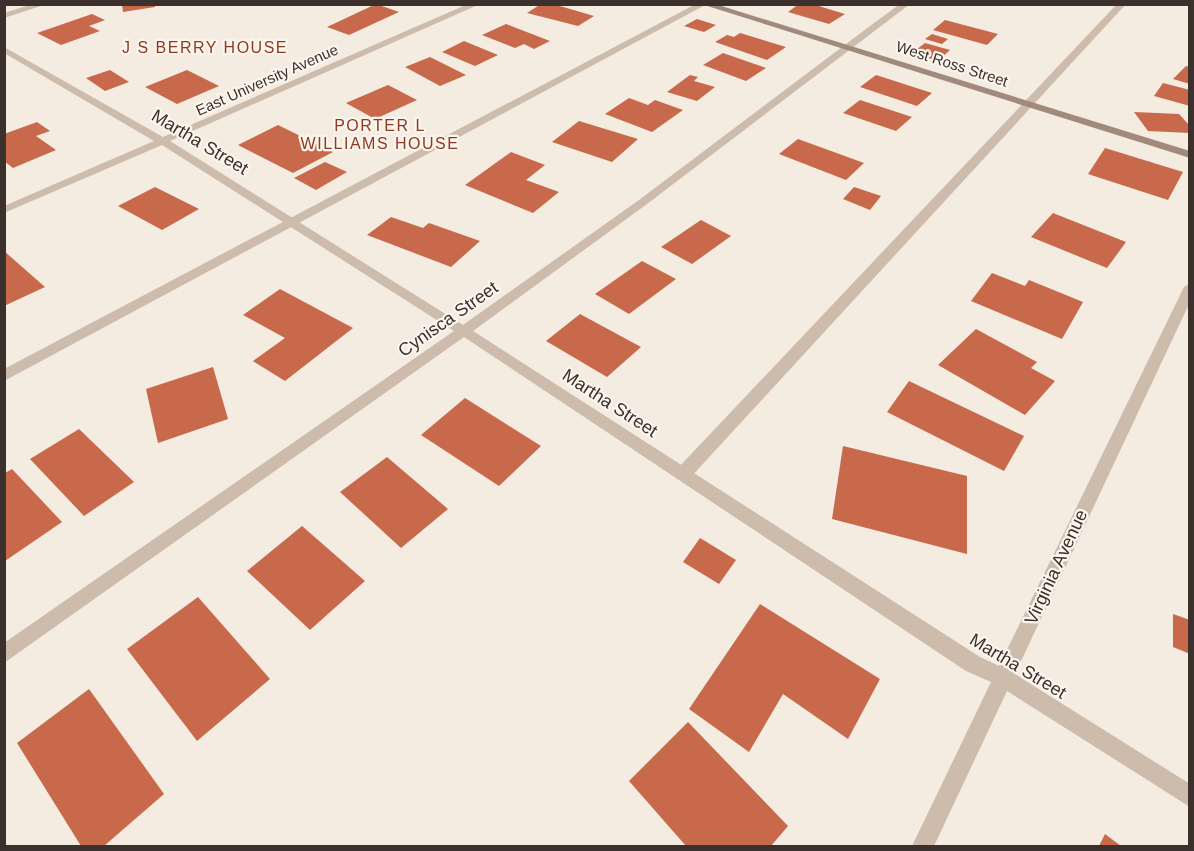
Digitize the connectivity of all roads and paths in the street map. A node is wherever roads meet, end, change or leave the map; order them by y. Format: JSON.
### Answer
{"nodes":[{"id":1,"x":43,"y":4,"type":"edge"},
{"id":2,"x":476,"y":4,"type":"edge"},
{"id":3,"x":704,"y":4,"type":"edge"},
{"id":4,"x":906,"y":4,"type":"edge"},
{"id":5,"x":1122,"y":4,"type":"edge"},
{"id":6,"x":4,"y":16,"type":"edge"},
{"id":7,"x":846,"y":46,"type":"junction"},
{"id":8,"x":4,"y":50,"type":"edge"},
{"id":9,"x":1028,"y":104,"type":"junction"},
{"id":10,"x":164,"y":142,"type":"junction"},
{"id":11,"x":1190,"y":155,"type":"edge"},
{"id":12,"x":4,"y":210,"type":"edge"},
{"id":13,"x":294,"y":223,"type":"junction"},
{"id":14,"x":1190,"y":287,"type":"edge"},
{"id":15,"x":462,"y":330,"type":"junction"},
{"id":16,"x":4,"y":376,"type":"edge"},
{"id":17,"x":683,"y":474,"type":"junction"},
{"id":18,"x":4,"y":654,"type":"edge"},
{"id":19,"x":1004,"y":678,"type":"junction"},
{"id":20,"x":1190,"y":797,"type":"edge"},
{"id":21,"x":923,"y":846,"type":"edge"}],
"edges":[{"from":1,"to":6,"type":"street"},
{"from":2,"to":10,"type":"street","name":"East University Avenue"},
{"from":3,"to":7,"type":"street","name":"West Ross Street"},
{"from":3,"to":13,"type":"street"},
{"from":4,"to":7,"type":"street","name":"Cynisca Street"},
{"from":5,"to":9,"type":"street"},
{"from":7,"to":9,"type":"street","name":"West Ross Street"},
{"from":7,"to":15,"type":"street","name":"Cynisca Street"},
{"from":8,"to":10,"type":"street","name":"Martha Street"},
{"from":9,"to":11,"type":"street","name":"West Ross Street"},
{"from":9,"to":17,"type":"street"},
{"from":10,"to":12,"type":"street","name":"East University Avenue"},
{"from":10,"to":13,"type":"street","name":"Martha Street"},
{"from":13,"to":15,"type":"street","name":"Martha Street"},
{"from":13,"to":16,"type":"street"},
{"from":14,"to":19,"type":"street","name":"Virginia Avenue"},
{"from":15,"to":17,"type":"street","name":"Martha Street"},
{"from":15,"to":18,"type":"street","name":"Cynisca Street"},
{"from":17,"to":19,"type":"street","name":"Martha Street"},
{"from":19,"to":20,"type":"street","name":"Martha Street"},
{"from":19,"to":21,"type":"street","name":"Virginia Avenue"}]}
